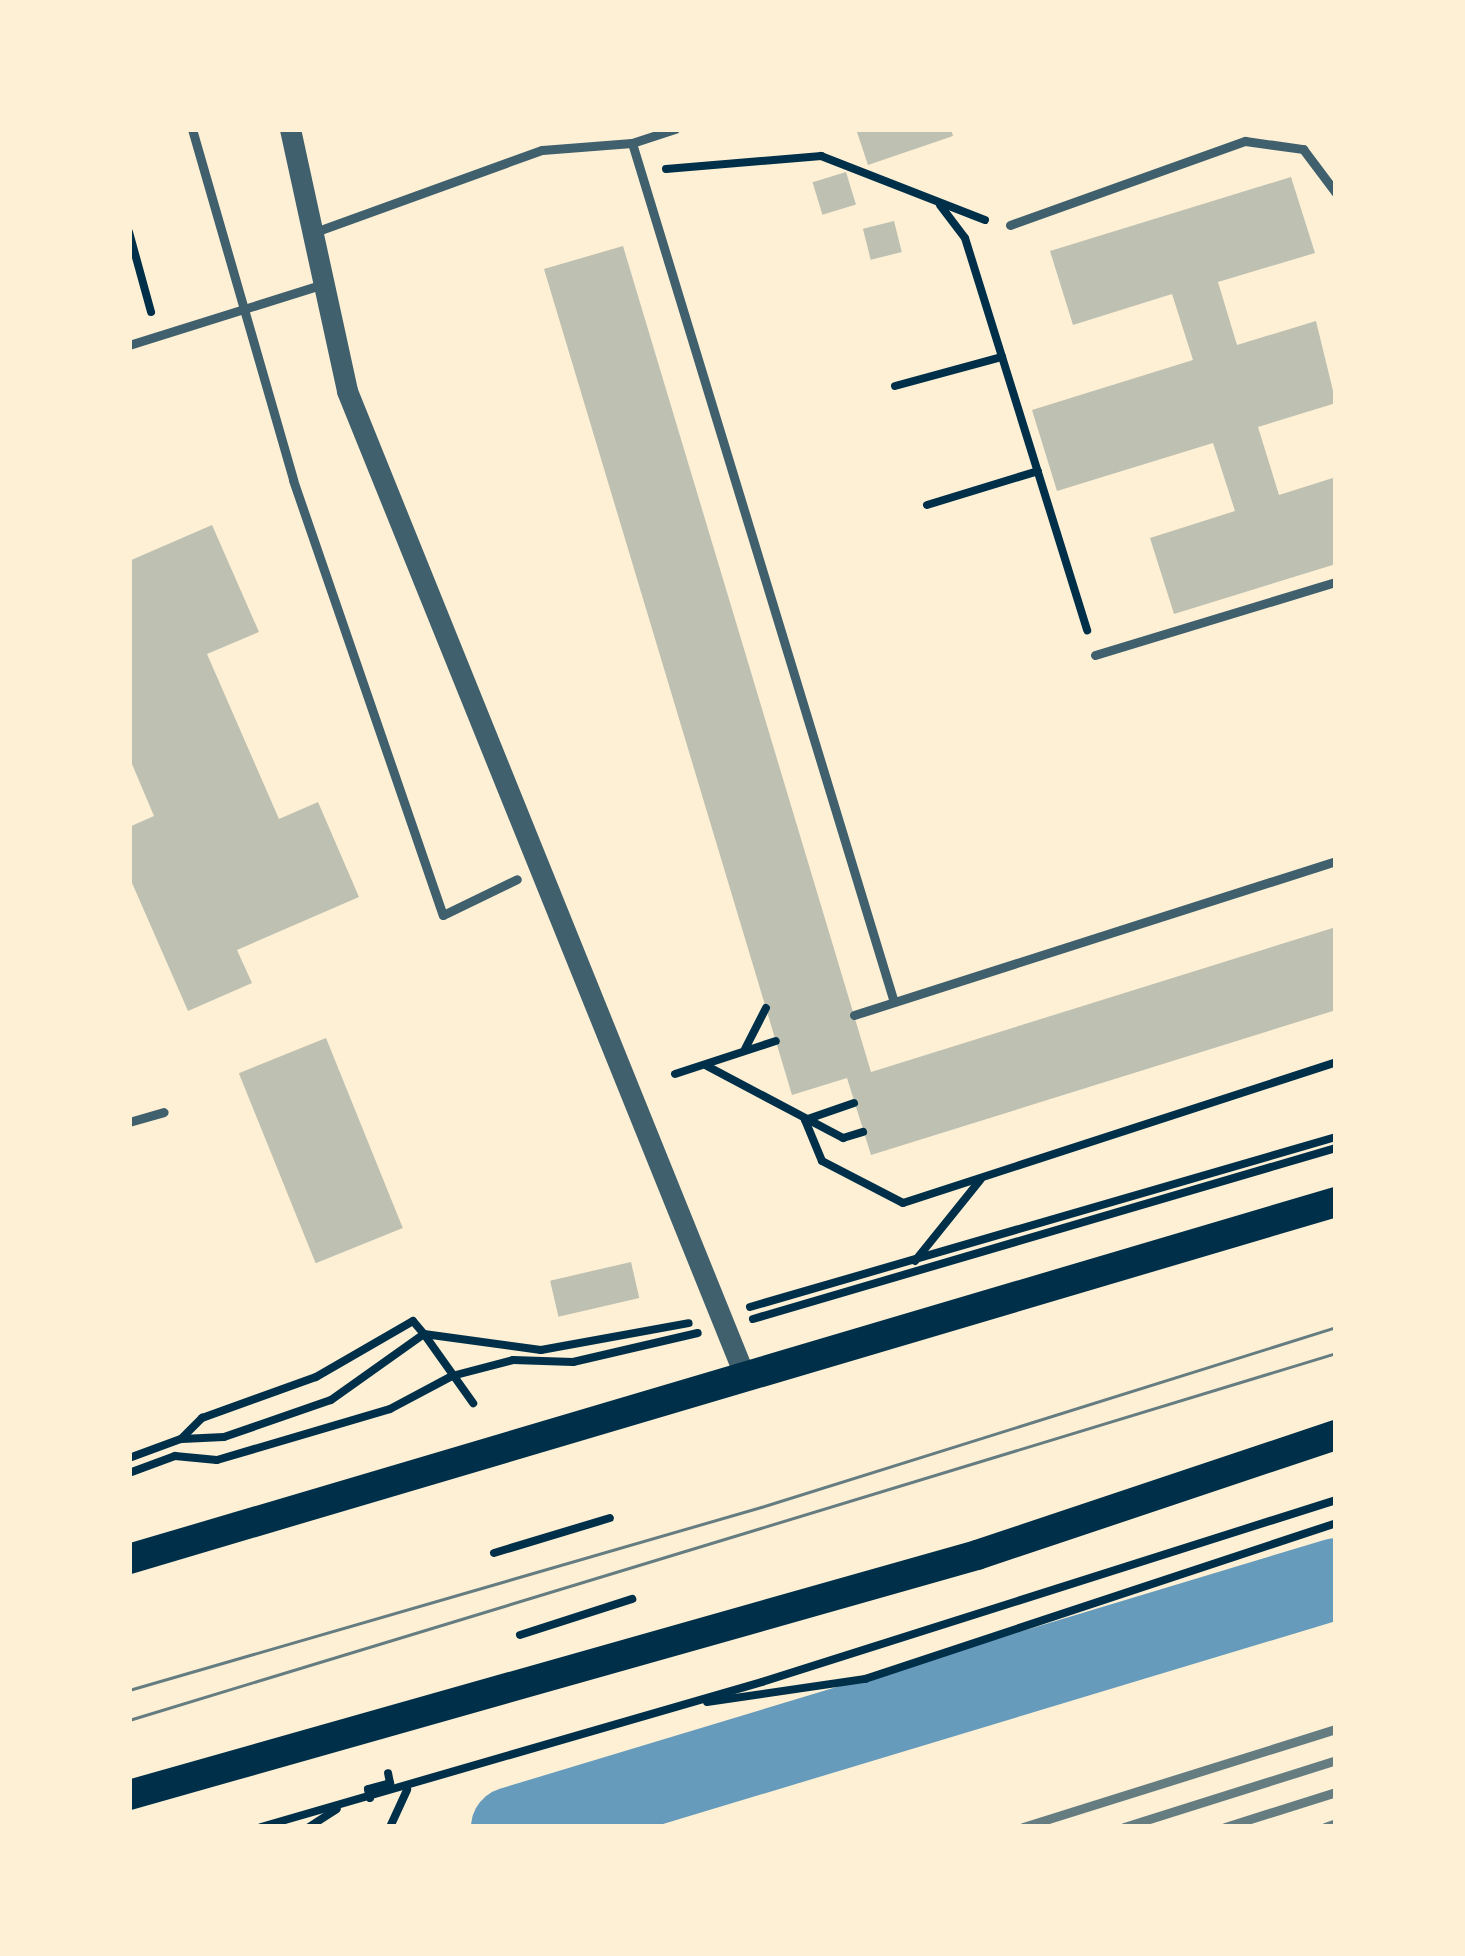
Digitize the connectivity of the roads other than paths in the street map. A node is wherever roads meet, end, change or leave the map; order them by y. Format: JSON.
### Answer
{"nodes":[{"id":1,"x":192,"y":129,"type":"edge"},
{"id":2,"x":290,"y":129,"type":"edge"},
{"id":3,"x":675,"y":129,"type":"edge"},
{"id":4,"x":632,"y":143,"type":"junction"},
{"id":5,"x":1336,"y":193,"type":"edge"},
{"id":6,"x":1010,"y":225,"type":"road end"},
{"id":7,"x":311,"y":233,"type":"junction"},
{"id":8,"x":321,"y":285,"type":"junction"},
{"id":9,"x":241,"y":312,"type":"junction"},
{"id":10,"x":129,"y":345,"type":"edge"},
{"id":11,"x":1336,"y":582,"type":"edge"},
{"id":12,"x":1095,"y":655,"type":"road end"},
{"id":13,"x":1336,"y":861,"type":"edge"},
{"id":14,"x":517,"y":879,"type":"dead end"},
{"id":15,"x":894,"y":1002,"type":"junction"},
{"id":16,"x":854,"y":1015,"type":"dead end"},
{"id":17,"x":164,"y":1112,"type":"dead end"},
{"id":18,"x":129,"y":1122,"type":"edge"},
{"id":19,"x":1336,"y":1202,"type":"edge"},
{"id":20,"x":746,"y":1379,"type":"junction"},
{"id":21,"x":1336,"y":1435,"type":"edge"},
{"id":22,"x":129,"y":1558,"type":"edge"},
{"id":23,"x":129,"y":1795,"type":"edge"}],
"edges":[{"from":1,"to":9,"type":"lane"},
{"from":2,"to":7,"type":"street"},
{"from":3,"to":4,"type":"lane"},
{"from":4,"to":7,"type":"lane"},
{"from":4,"to":15,"type":"lane"},
{"from":5,"to":6,"type":"lane"},
{"from":7,"to":8,"type":"street"},
{"from":8,"to":9,"type":"lane"},
{"from":8,"to":20,"type":"street"},
{"from":9,"to":10,"type":"lane"},
{"from":9,"to":14,"type":"lane"},
{"from":11,"to":12,"type":"lane"},
{"from":13,"to":15,"type":"lane"},
{"from":15,"to":16,"type":"lane"},
{"from":17,"to":18,"type":"lane"},
{"from":19,"to":20,"type":"main road"},
{"from":20,"to":22,"type":"main road"},
{"from":21,"to":23,"type":"main road"}]}
